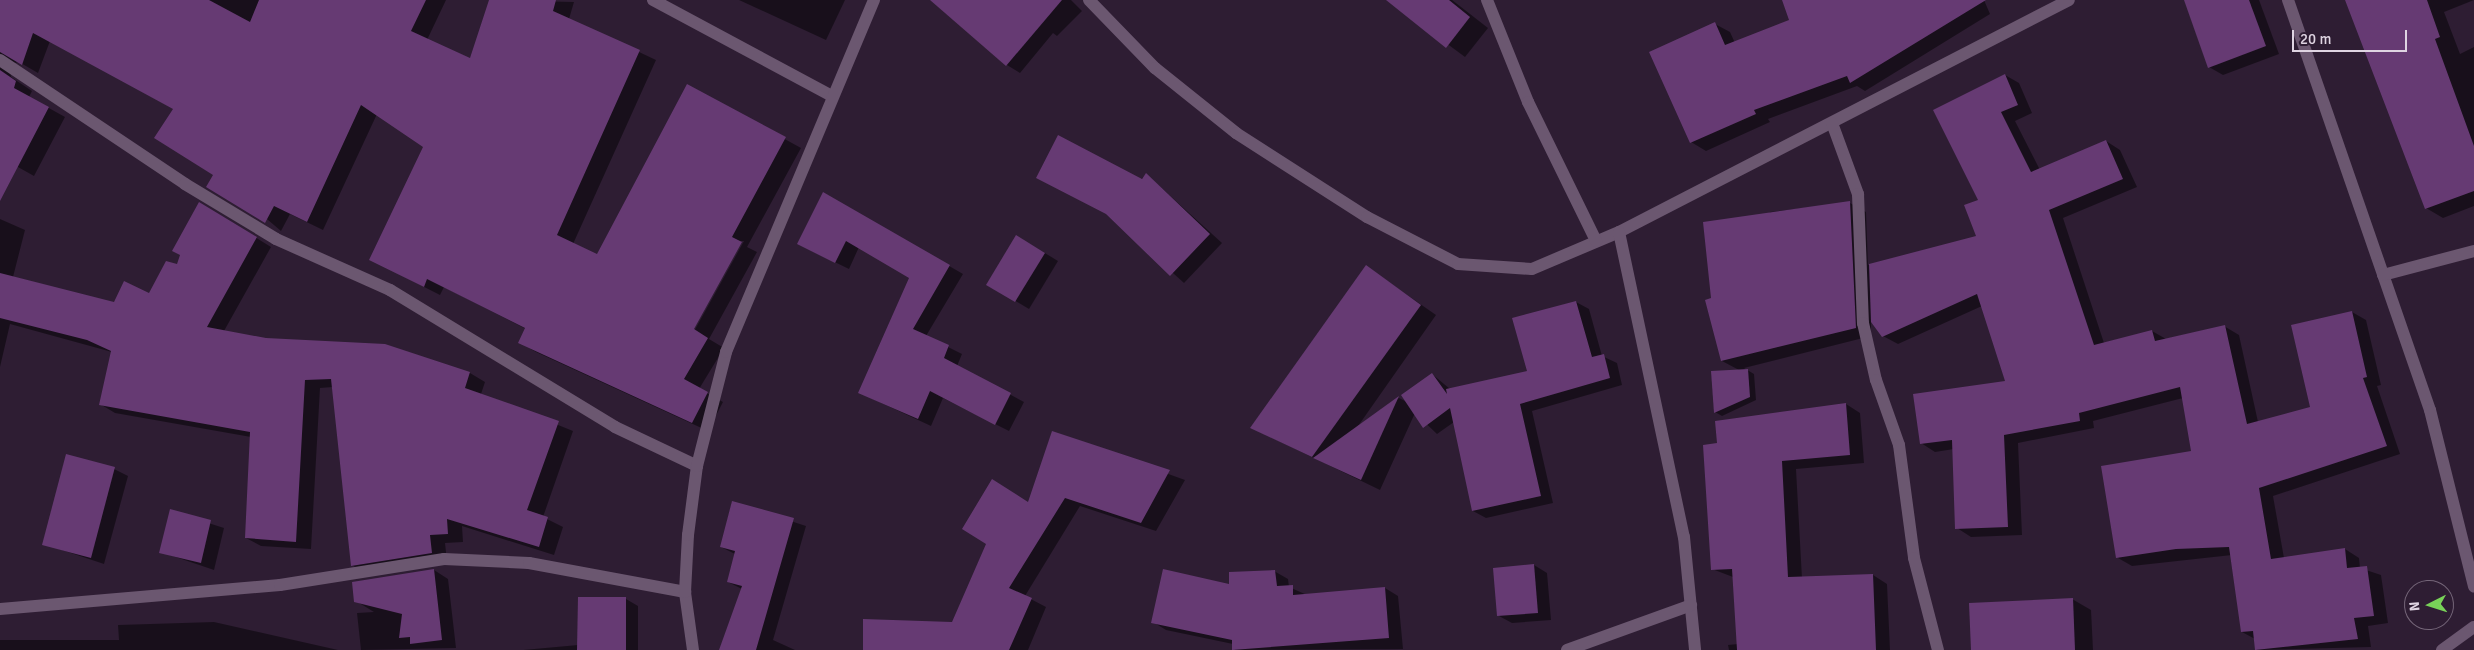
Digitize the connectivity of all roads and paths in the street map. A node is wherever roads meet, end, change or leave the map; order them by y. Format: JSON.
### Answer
{"nodes":[{"id":1,"x":653,"y":0,"type":"edge"},
{"id":2,"x":874,"y":0,"type":"edge"},
{"id":3,"x":1089,"y":0,"type":"edge"},
{"id":4,"x":1487,"y":0,"type":"edge"},
{"id":5,"x":2070,"y":0,"type":"edge"},
{"id":6,"x":2288,"y":0,"type":"edge"},
{"id":7,"x":0,"y":60,"type":"edge"},
{"id":8,"x":832,"y":96,"type":"junction"},
{"id":9,"x":1832,"y":123,"type":"junction"},
{"id":10,"x":1618,"y":232,"type":"junction"},
{"id":11,"x":1596,"y":242,"type":"junction"},
{"id":12,"x":2474,"y":251,"type":"edge"},
{"id":13,"x":2383,"y":275,"type":"junction"},
{"id":14,"x":697,"y":466,"type":"junction"},
{"id":15,"x":2474,"y":587,"type":"edge"},
{"id":16,"x":685,"y":592,"type":"junction"},
{"id":17,"x":1691,"y":604,"type":"junction"},
{"id":18,"x":0,"y":609,"type":"edge"},
{"id":19,"x":2474,"y":627,"type":"edge"},
{"id":20,"x":693,"y":650,"type":"edge"},
{"id":21,"x":1567,"y":650,"type":"edge"},
{"id":22,"x":1695,"y":650,"type":"edge"},
{"id":23,"x":1938,"y":650,"type":"edge"},
{"id":24,"x":2442,"y":650,"type":"edge"}],
"edges":[{"from":1,"to":8,"type":"street"},
{"from":2,"to":8,"type":"street"},
{"from":3,"to":11,"type":"street"},
{"from":4,"to":11,"type":"street"},
{"from":5,"to":9,"type":"street"},
{"from":6,"to":13,"type":"street"},
{"from":7,"to":14,"type":"street"},
{"from":8,"to":14,"type":"street"},
{"from":9,"to":10,"type":"street"},
{"from":9,"to":23,"type":"street"},
{"from":10,"to":11,"type":"street"},
{"from":10,"to":17,"type":"street"},
{"from":12,"to":13,"type":"street"},
{"from":13,"to":15,"type":"street"},
{"from":14,"to":16,"type":"street"},
{"from":16,"to":18,"type":"street"},
{"from":16,"to":20,"type":"street"},
{"from":17,"to":21,"type":"street"},
{"from":17,"to":22,"type":"street"},
{"from":19,"to":24,"type":"street"}]}
